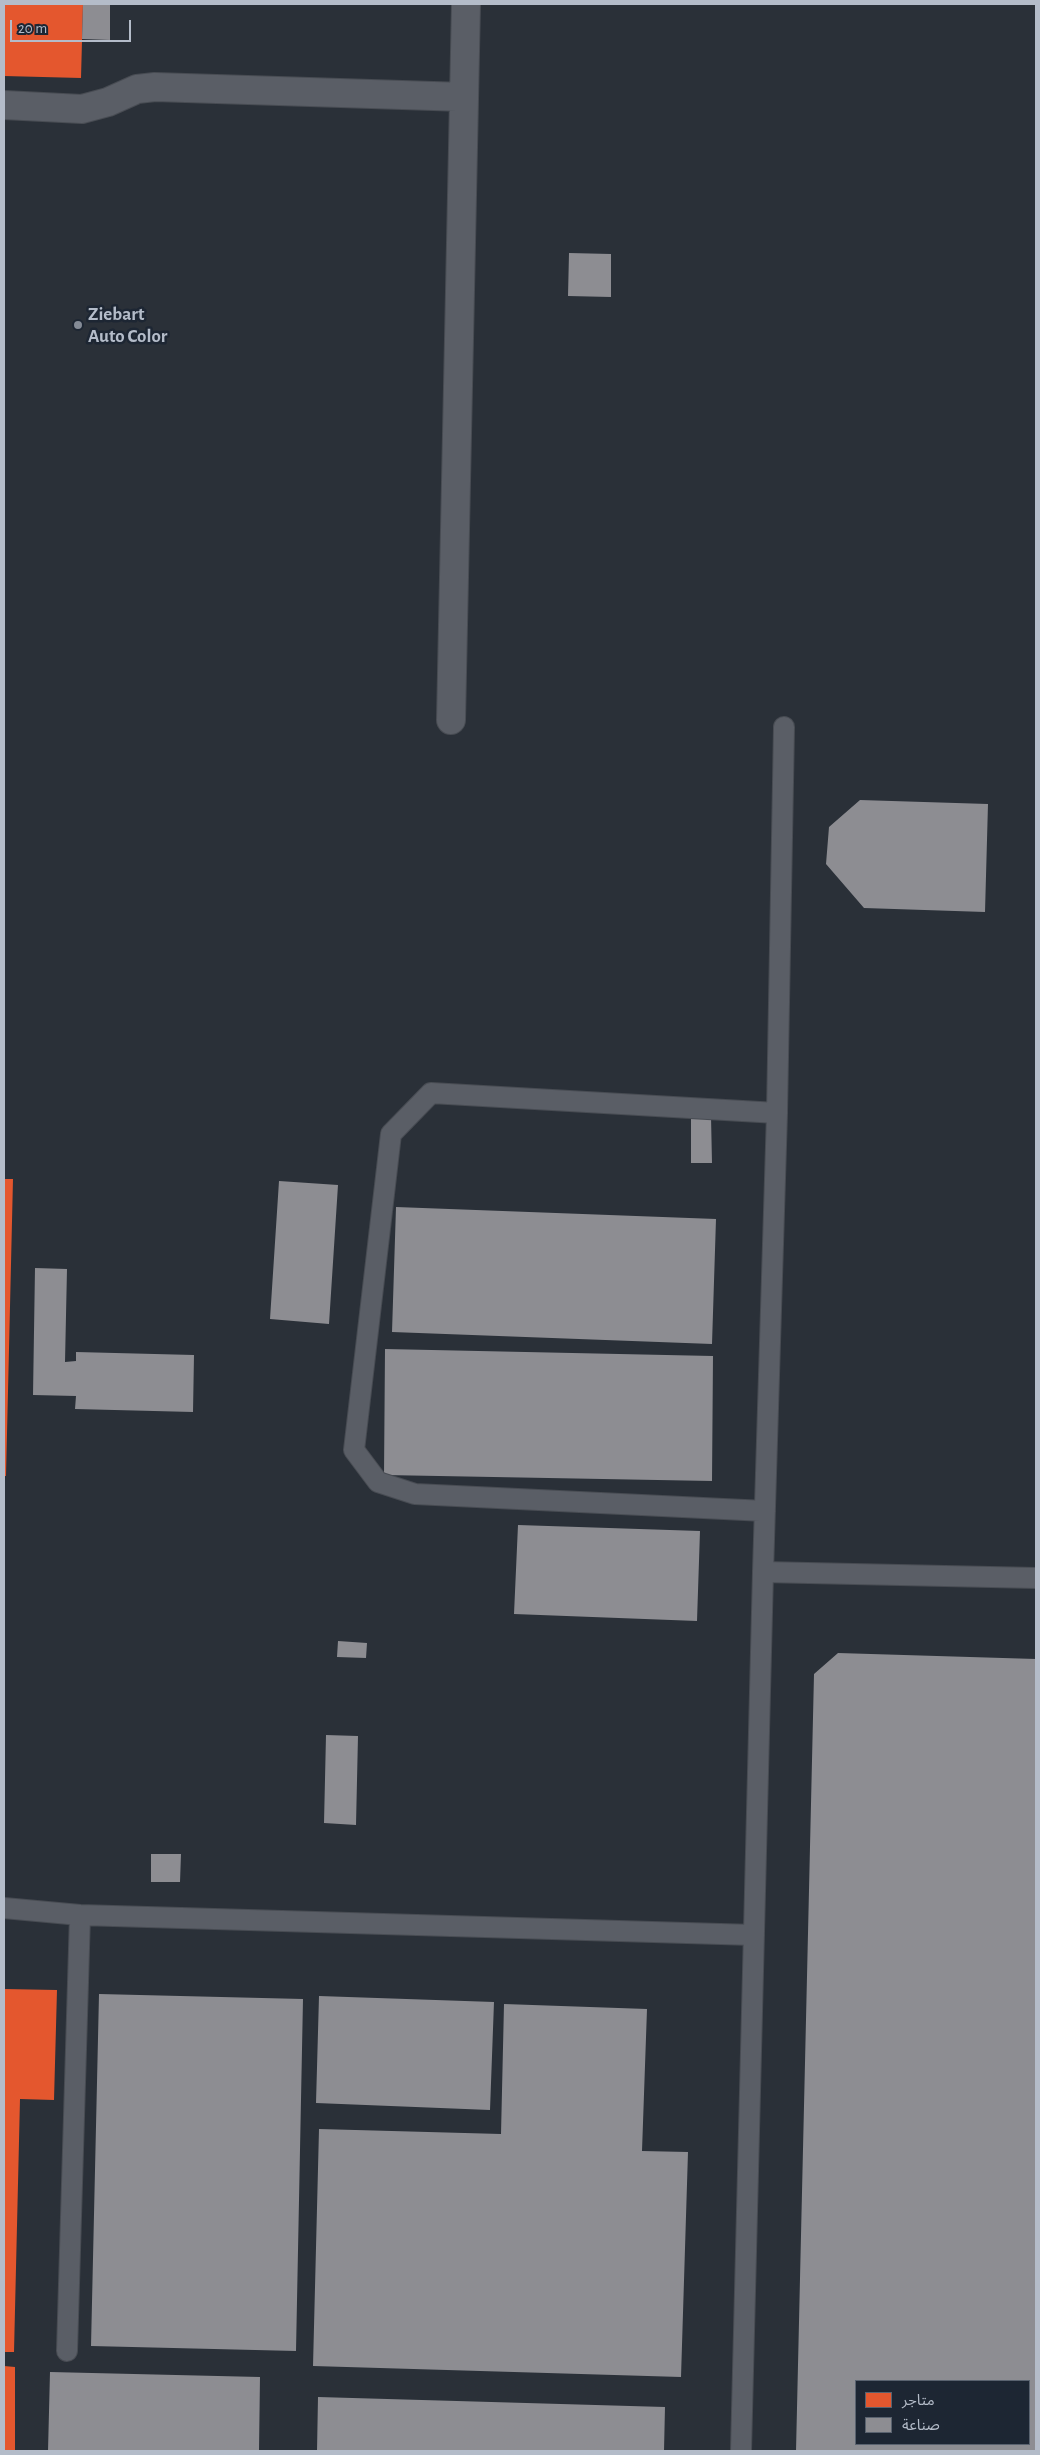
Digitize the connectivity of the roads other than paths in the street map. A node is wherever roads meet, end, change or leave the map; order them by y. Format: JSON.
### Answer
{"nodes":[{"id":1,"x":466,"y":4,"type":"edge"},
{"id":2,"x":464,"y":97,"type":"junction"},
{"id":3,"x":4,"y":105,"type":"edge"},
{"id":4,"x":451,"y":720,"type":"dead end"},
{"id":5,"x":784,"y":726,"type":"dead end"},
{"id":6,"x":777,"y":1113,"type":"junction"},
{"id":7,"x":765,"y":1511,"type":"junction"},
{"id":8,"x":763,"y":1572,"type":"junction"},
{"id":9,"x":1036,"y":1578,"type":"edge"},
{"id":10,"x":4,"y":1908,"type":"edge"},
{"id":11,"x":80,"y":1915,"type":"junction"},
{"id":12,"x":754,"y":1935,"type":"junction"},
{"id":13,"x":67,"y":2351,"type":"dead end"},
{"id":14,"x":741,"y":2451,"type":"edge"}],
"edges":[{"from":1,"to":2,"type":"street"},
{"from":2,"to":3,"type":"street"},
{"from":2,"to":4,"type":"street"},
{"from":5,"to":6,"type":"lane"},
{"from":6,"to":7,"type":"lane"},
{"from":6,"to":7,"type":"lane"},
{"from":7,"to":8,"type":"lane"},
{"from":8,"to":9,"type":"lane"},
{"from":8,"to":12,"type":"lane"},
{"from":10,"to":11,"type":"lane"},
{"from":11,"to":12,"type":"lane"},
{"from":11,"to":13,"type":"lane"},
{"from":12,"to":14,"type":"lane"}]}
